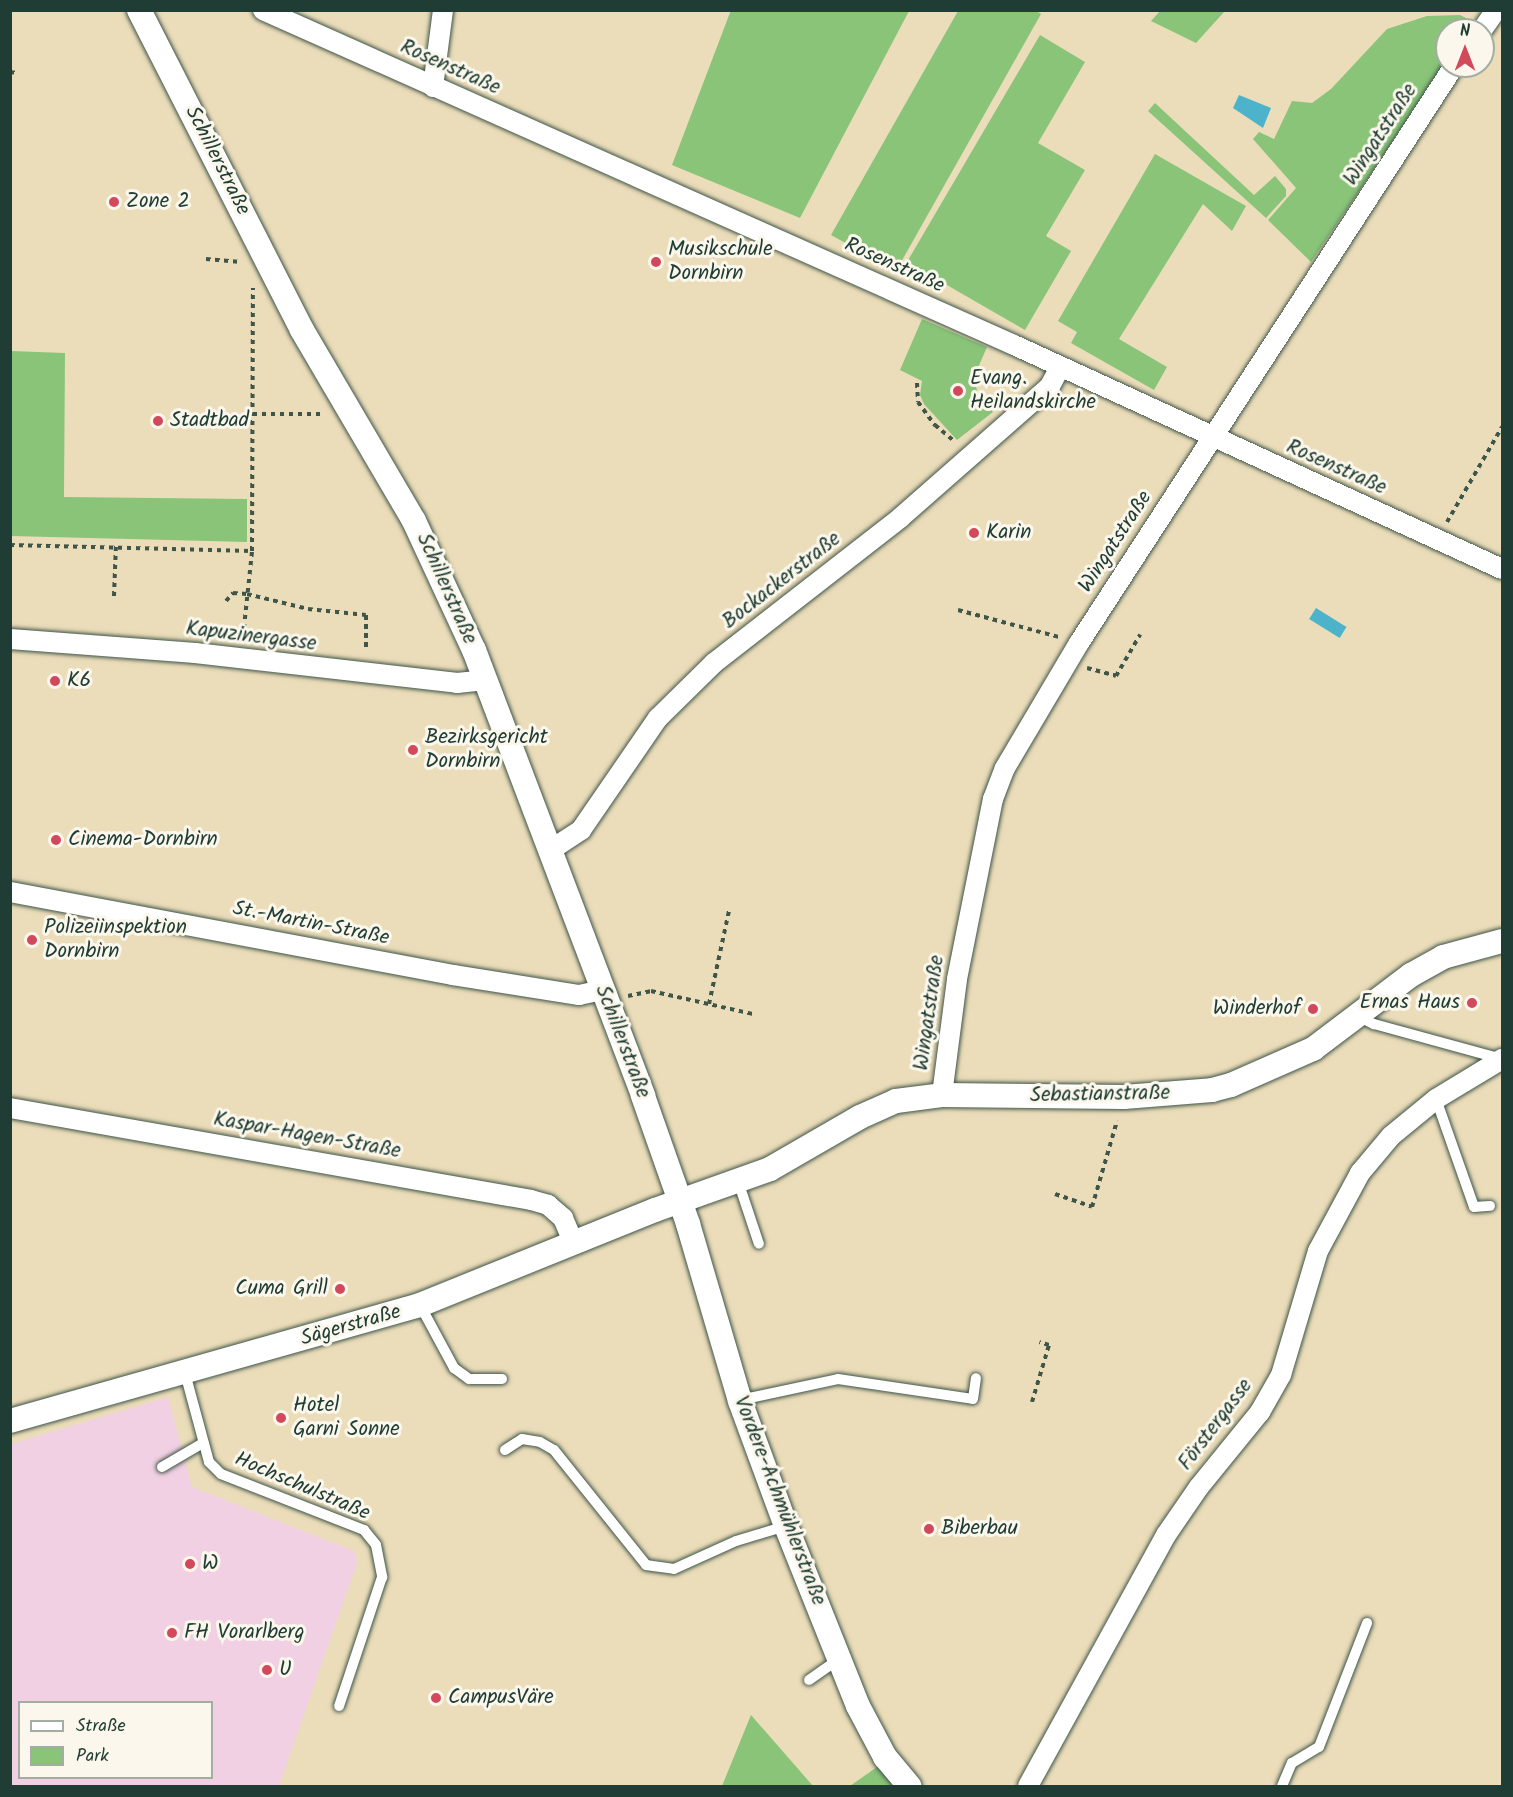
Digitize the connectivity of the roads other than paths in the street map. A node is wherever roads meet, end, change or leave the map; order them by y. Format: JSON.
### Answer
{"nodes":[{"id":1,"x":139,"y":10,"type":"edge"},
{"id":2,"x":263,"y":10,"type":"edge"},
{"id":3,"x":443,"y":10,"type":"edge"},
{"id":4,"x":1446,"y":78,"type":"edge"},
{"id":5,"x":433,"y":87,"type":"junction"},
{"id":6,"x":1060,"y":367,"type":"junction"},
{"id":7,"x":1213,"y":437,"type":"junction"},
{"id":8,"x":1503,"y":570,"type":"edge"},
{"id":9,"x":10,"y":639,"type":"edge"},
{"id":10,"x":485,"y":681,"type":"junction"},
{"id":11,"x":552,"y":849,"type":"junction"},
{"id":12,"x":10,"y":892,"type":"edge"},
{"id":13,"x":1503,"y":941,"type":"edge"},
{"id":14,"x":611,"y":994,"type":"junction"},
{"id":15,"x":1358,"y":1016,"type":"junction"},
{"id":16,"x":1503,"y":1059,"type":"edge"},
{"id":17,"x":942,"y":1095,"type":"junction"},
{"id":18,"x":1436,"y":1099,"type":"junction"},
{"id":19,"x":10,"y":1108,"type":"edge"},
{"id":20,"x":738,"y":1181,"type":"junction"},
{"id":21,"x":680,"y":1201,"type":"junction"},
{"id":22,"x":1490,"y":1206,"type":"dead end"},
{"id":23,"x":574,"y":1244,"type":"junction"},
{"id":24,"x":759,"y":1244,"type":"dead end"},
{"id":25,"x":420,"y":1305,"type":"junction"},
{"id":26,"x":185,"y":1373,"type":"junction"},
{"id":27,"x":976,"y":1378,"type":"dead end"},
{"id":28,"x":502,"y":1379,"type":"dead end"},
{"id":29,"x":740,"y":1401,"type":"junction"},
{"id":30,"x":10,"y":1421,"type":"edge"},
{"id":31,"x":203,"y":1443,"type":"junction"},
{"id":32,"x":505,"y":1450,"type":"dead end"},
{"id":33,"x":162,"y":1467,"type":"dead end"},
{"id":34,"x":786,"y":1526,"type":"junction"},
{"id":35,"x":1367,"y":1623,"type":"dead end"},
{"id":36,"x":839,"y":1659,"type":"junction"},
{"id":37,"x":809,"y":1680,"type":"dead end"},
{"id":38,"x":339,"y":1706,"type":"dead end"},
{"id":39,"x":909,"y":1786,"type":"edge"},
{"id":40,"x":1028,"y":1786,"type":"edge"},
{"id":41,"x":1282,"y":1786,"type":"edge"}],
"edges":[{"from":1,"to":10,"type":"street","name":"Schillerstraße"},
{"from":2,"to":5,"type":"street","name":"Rosenstraße"},
{"from":3,"to":5,"type":"street"},
{"from":4,"to":7,"type":"street","name":"Wingatstraße"},
{"from":5,"to":6,"type":"street","name":"Rosenstraße"},
{"from":6,"to":7,"type":"street","name":"Rosenstraße"},
{"from":6,"to":11,"type":"street","name":"Bockackerstraße"},
{"from":7,"to":8,"type":"street","name":"Rosenstraße"},
{"from":7,"to":17,"type":"street","name":"Wingatstraße"},
{"from":9,"to":10,"type":"street","name":"Kapuzinergasse"},
{"from":10,"to":11,"type":"street","name":"Schillerstraße"},
{"from":11,"to":14,"type":"street","name":"Schillerstraße"},
{"from":12,"to":14,"type":"street","name":"St.-Martin-Straße"},
{"from":13,"to":15,"type":"street","name":"Sebastianstraße"},
{"from":14,"to":21,"type":"street","name":"Schillerstraße"},
{"from":15,"to":16,"type":"lane","name":"Förstergasse"},
{"from":15,"to":17,"type":"street","name":"Sebastianstraße"},
{"from":16,"to":18,"type":"street","name":"Förstergasse"},
{"from":17,"to":20,"type":"street","name":"Sebastianstraße"},
{"from":18,"to":22,"type":"lane"},
{"from":18,"to":40,"type":"street","name":"Förstergasse"},
{"from":19,"to":23,"type":"street","name":"Kaspar-Hagen-Straße"},
{"from":20,"to":21,"type":"street","name":"Sebastianstraße"},
{"from":20,"to":24,"type":"lane"},
{"from":21,"to":23,"type":"street","name":"Sägerstraße"},
{"from":21,"to":29,"type":"street","name":"Vordere-Achmühlerstraße"},
{"from":23,"to":25,"type":"street","name":"Sägerstraße"},
{"from":25,"to":26,"type":"street","name":"Sägerstraße"},
{"from":25,"to":28,"type":"lane"},
{"from":26,"to":30,"type":"street","name":"Sägerstraße"},
{"from":26,"to":31,"type":"lane","name":"Hochschulstraße"},
{"from":27,"to":29,"type":"lane"},
{"from":29,"to":34,"type":"street","name":"Vordere-Achmühlerstraße"},
{"from":31,"to":33,"type":"lane"},
{"from":31,"to":38,"type":"lane","name":"Hochschulstraße"},
{"from":32,"to":34,"type":"lane"},
{"from":34,"to":36,"type":"street","name":"Vordere-Achmühlerstraße"},
{"from":35,"to":41,"type":"lane"},
{"from":36,"to":37,"type":"lane"},
{"from":36,"to":39,"type":"street","name":"Vordere-Achmühlerstraße"}]}
